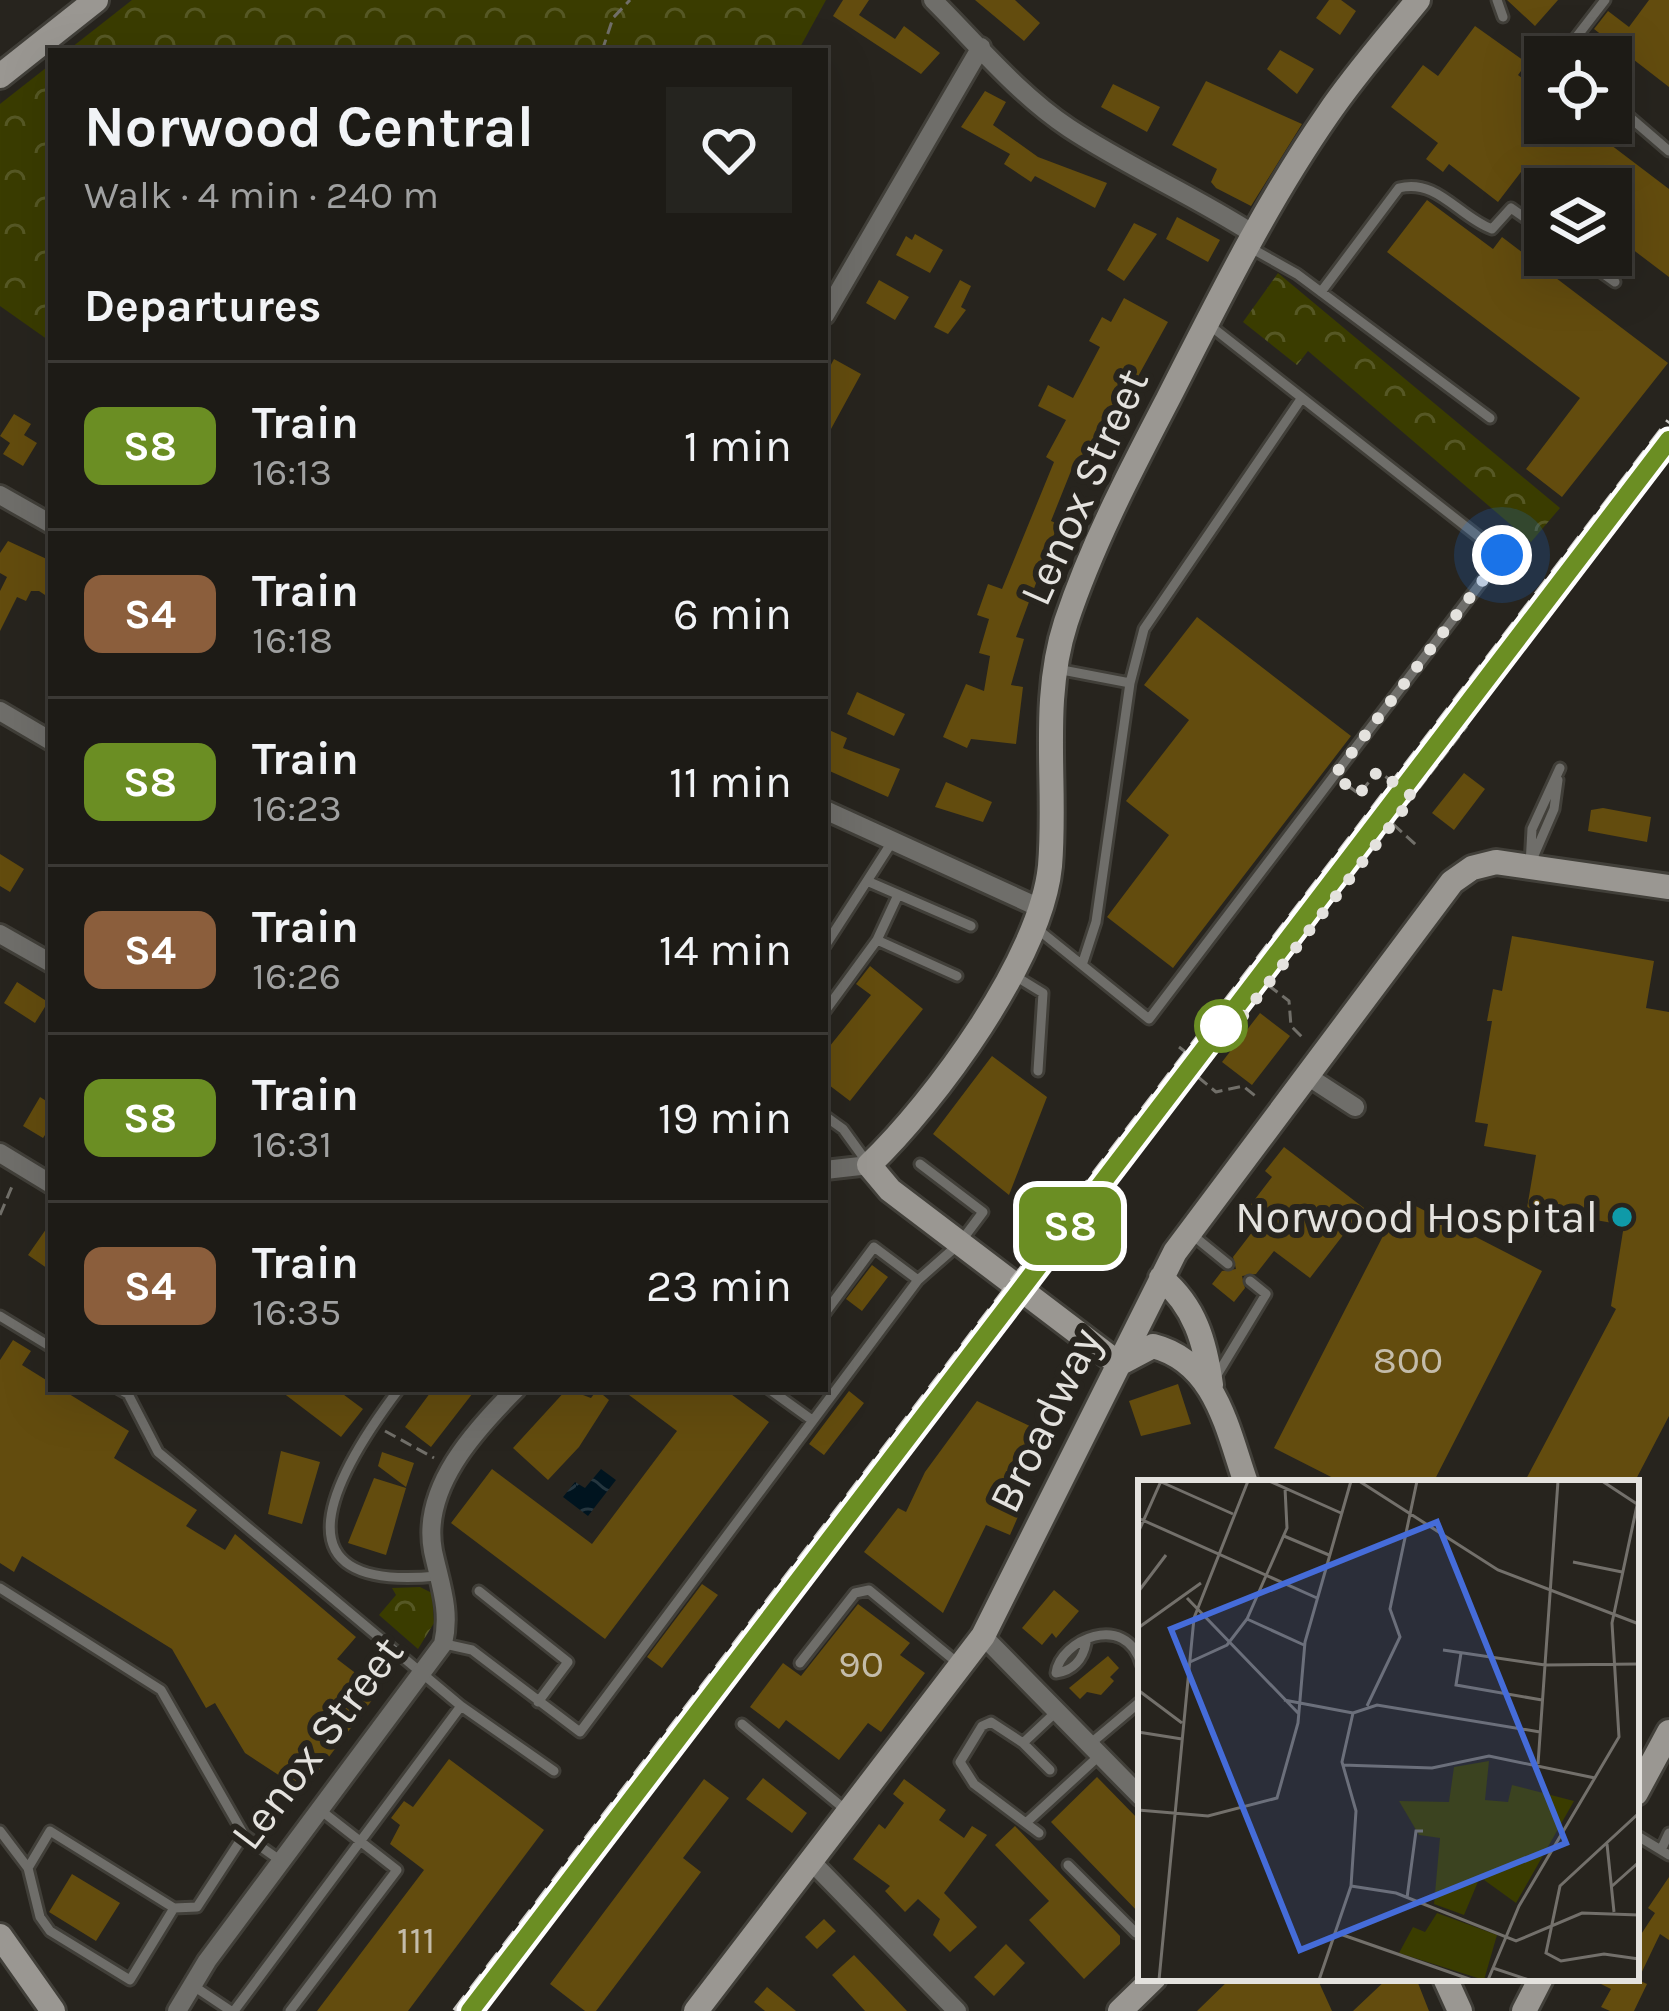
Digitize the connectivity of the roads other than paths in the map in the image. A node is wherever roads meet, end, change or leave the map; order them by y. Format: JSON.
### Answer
{"nodes":[{"id":1,"x":96,"y":0,"type":"edge"},
{"id":2,"x":933,"y":0,"type":"edge"},
{"id":3,"x":1418,"y":0,"type":"edge"},
{"id":4,"x":1497,"y":0,"type":"edge"},
{"id":5,"x":1605,"y":0,"type":"edge"},
{"id":6,"x":1503,"y":17,"type":"dead end"},
{"id":7,"x":1577,"y":36,"type":"edge"},
{"id":8,"x":981,"y":47,"type":"junction"},
{"id":9,"x":0,"y":76,"type":"edge"},
{"id":10,"x":1632,"y":119,"type":"edge"},
{"id":11,"x":1669,"y":151,"type":"edge"},
{"id":12,"x":1524,"y":217,"type":"edge"},
{"id":13,"x":1252,"y":241,"type":"junction"},
{"id":14,"x":1607,"y":276,"type":"edge"},
{"id":15,"x":1615,"y":282,"type":"dead end"},
{"id":16,"x":1321,"y":292,"type":"junction"},
{"id":17,"x":828,"y":310,"type":"edge"},
{"id":18,"x":1208,"y":324,"type":"junction"},
{"id":19,"x":1301,"y":399,"type":"junction"},
{"id":20,"x":1490,"y":418,"type":"dead end"},
{"id":21,"x":0,"y":495,"type":"edge"},
{"id":22,"x":48,"y":522,"type":"edge"},
{"id":23,"x":1055,"y":668,"type":"junction"},
{"id":24,"x":1130,"y":683,"type":"junction"},
{"id":25,"x":0,"y":711,"type":"edge"},
{"id":26,"x":48,"y":739,"type":"edge"},
{"id":27,"x":828,"y":811,"type":"edge"},
{"id":28,"x":892,"y":842,"type":"junction"},
{"id":29,"x":1530,"y":865,"type":"junction"},
{"id":30,"x":867,"y":881,"type":"junction"},
{"id":31,"x":1669,"y":887,"type":"edge"},
{"id":32,"x":898,"y":895,"type":"junction"},
{"id":33,"x":1037,"y":917,"type":"junction"},
{"id":34,"x":971,"y":926,"type":"dead end"},
{"id":35,"x":0,"y":934,"type":"edge"},
{"id":36,"x":877,"y":940,"type":"junction"},
{"id":37,"x":828,"y":941,"type":"edge"},
{"id":38,"x":48,"y":961,"type":"edge"},
{"id":39,"x":1082,"y":965,"type":"junction"},
{"id":40,"x":1012,"y":974,"type":"junction"},
{"id":41,"x":957,"y":976,"type":"dead end"},
{"id":42,"x":828,"y":1007,"type":"edge"},
{"id":43,"x":1038,"y":1071,"type":"dead end"},
{"id":44,"x":1309,"y":1077,"type":"junction"},
{"id":45,"x":1354,"y":1107,"type":"dead end"},
{"id":46,"x":828,"y":1119,"type":"edge"},
{"id":47,"x":0,"y":1153,"type":"edge"},
{"id":48,"x":920,"y":1164,"type":"dead end"},
{"id":49,"x":868,"y":1165,"type":"junction"},
{"id":50,"x":828,"y":1170,"type":"edge"},
{"id":51,"x":48,"y":1182,"type":"edge"},
{"id":52,"x":1188,"y":1232,"type":"junction"},
{"id":53,"x":959,"y":1244,"type":"junction"},
{"id":54,"x":1228,"y":1264,"type":"dead end"},
{"id":55,"x":1161,"y":1278,"type":"junction"},
{"id":56,"x":918,"y":1280,"type":"junction"},
{"id":57,"x":1250,"y":1281,"type":"dead end"},
{"id":58,"x":828,"y":1308,"type":"edge"},
{"id":59,"x":0,"y":1316,"type":"edge"},
{"id":60,"x":48,"y":1345,"type":"edge"},
{"id":61,"x":1119,"y":1364,"type":"junction"},
{"id":62,"x":1211,"y":1385,"type":"junction"},
{"id":63,"x":124,"y":1392,"type":"edge"},
{"id":64,"x":381,"y":1392,"type":"edge"},
{"id":65,"x":397,"y":1392,"type":"edge"},
{"id":66,"x":515,"y":1392,"type":"edge"},
{"id":67,"x":774,"y":1392,"type":"edge"},
{"id":68,"x":391,"y":1400,"type":"junction"},
{"id":69,"x":812,"y":1420,"type":"junction"},
{"id":70,"x":1245,"y":1480,"type":"edge"},
{"id":71,"x":439,"y":1575,"type":"junction"},
{"id":72,"x":0,"y":1588,"type":"edge"},
{"id":73,"x":478,"y":1591,"type":"dead end"},
{"id":74,"x":982,"y":1636,"type":"junction"},
{"id":75,"x":443,"y":1644,"type":"junction"},
{"id":76,"x":1138,"y":1652,"type":"edge"},
{"id":77,"x":800,"y":1664,"type":"dead end"},
{"id":78,"x":960,"y":1664,"type":"junction"},
{"id":79,"x":423,"y":1675,"type":"junction"},
{"id":80,"x":1038,"y":1692,"type":"junction"},
{"id":81,"x":538,"y":1702,"type":"junction"},
{"id":82,"x":1138,"y":1704,"type":"edge"},
{"id":83,"x":460,"y":1706,"type":"junction"},
{"id":84,"x":1057,"y":1711,"type":"junction"},
{"id":85,"x":742,"y":1724,"type":"dead end"},
{"id":86,"x":1669,"y":1732,"type":"edge"},
{"id":87,"x":1023,"y":1743,"type":"junction"},
{"id":88,"x":1095,"y":1750,"type":"junction"},
{"id":89,"x":1050,"y":1769,"type":"dead end"},
{"id":90,"x":554,"y":1771,"type":"dead end"},
{"id":91,"x":1639,"y":1787,"type":"edge"},
{"id":92,"x":1138,"y":1794,"type":"edge"},
{"id":93,"x":319,"y":1809,"type":"junction"},
{"id":94,"x":847,"y":1810,"type":"junction"},
{"id":95,"x":1027,"y":1822,"type":"junction"},
{"id":96,"x":0,"y":1831,"type":"edge"},
{"id":97,"x":1039,"y":1833,"type":"dead end"},
{"id":98,"x":1669,"y":1833,"type":"edge"},
{"id":99,"x":244,"y":1835,"type":"junction"},
{"id":100,"x":1639,"y":1837,"type":"edge"},
{"id":101,"x":361,"y":1840,"type":"junction"},
{"id":102,"x":1665,"y":1853,"type":"edge"},
{"id":103,"x":809,"y":1859,"type":"junction"},
{"id":104,"x":281,"y":1861,"type":"junction"},
{"id":105,"x":1068,"y":1865,"type":"dead end"},
{"id":106,"x":28,"y":1868,"type":"junction"},
{"id":107,"x":174,"y":1908,"type":"junction"},
{"id":108,"x":1136,"y":1933,"type":"dead end"},
{"id":109,"x":0,"y":1936,"type":"edge"},
{"id":110,"x":8,"y":1964,"type":"edge"},
{"id":111,"x":1151,"y":1981,"type":"edge"},
{"id":112,"x":1445,"y":1981,"type":"edge"},
{"id":113,"x":1539,"y":1981,"type":"edge"},
{"id":114,"x":192,"y":1985,"type":"junction"},
{"id":115,"x":177,"y":2010,"type":"edge"},
{"id":116,"x":53,"y":2011,"type":"edge"},
{"id":117,"x":233,"y":2011,"type":"edge"},
{"id":118,"x":290,"y":2011,"type":"edge"},
{"id":119,"x":696,"y":2011,"type":"edge"},
{"id":120,"x":957,"y":2011,"type":"edge"},
{"id":121,"x":1120,"y":2011,"type":"edge"},
{"id":122,"x":1460,"y":2011,"type":"edge"},
{"id":123,"x":1524,"y":2011,"type":"edge"}],
"edges":[{"from":1,"to":9,"type":"street"},
{"from":2,"to":8,"type":"street"},
{"from":3,"to":13,"type":"street","name":"Lenox Street"},
{"from":4,"to":6,"type":"lane"},
{"from":5,"to":7,"type":"lane"},
{"from":8,"to":13,"type":"street"},
{"from":8,"to":17,"type":"street"},
{"from":10,"to":11,"type":"lane"},
{"from":12,"to":16,"type":"lane"},
{"from":13,"to":16,"type":"lane"},
{"from":13,"to":18,"type":"street","name":"Lenox Street"},
{"from":14,"to":15,"type":"lane"},
{"from":16,"to":20,"type":"lane"},
{"from":18,"to":19,"type":"lane"},
{"from":18,"to":23,"type":"street","name":"Lenox Street"},
{"from":19,"to":24,"type":"lane"},
{"from":19,"to":39,"type":"lane"},
{"from":21,"to":22,"type":"street"},
{"from":23,"to":24,"type":"lane"},
{"from":23,"to":33,"type":"street","name":"Lenox Street"},
{"from":24,"to":39,"type":"lane"},
{"from":25,"to":26,"type":"street"},
{"from":27,"to":28,"type":"street"},
{"from":28,"to":30,"type":"lane"},
{"from":28,"to":33,"type":"street"},
{"from":29,"to":29,"type":"lane"},
{"from":29,"to":31,"type":"street"},
{"from":29,"to":44,"type":"street","name":"Broadway"},
{"from":30,"to":32,"type":"lane"},
{"from":30,"to":37,"type":"lane"},
{"from":32,"to":34,"type":"lane"},
{"from":32,"to":36,"type":"lane"},
{"from":33,"to":39,"type":"lane"},
{"from":33,"to":40,"type":"street","name":"Lenox Street"},
{"from":35,"to":38,"type":"street"},
{"from":36,"to":41,"type":"lane"},
{"from":36,"to":42,"type":"lane"},
{"from":40,"to":43,"type":"lane"},
{"from":40,"to":49,"type":"street","name":"Lenox Street"},
{"from":44,"to":45,"type":"street"},
{"from":44,"to":52,"type":"street","name":"Broadway"},
{"from":46,"to":49,"type":"lane"},
{"from":47,"to":51,"type":"street"},
{"from":48,"to":53,"type":"lane"},
{"from":49,"to":50,"type":"street"},
{"from":49,"to":53,"type":"street"},
{"from":52,"to":54,"type":"lane"},
{"from":52,"to":55,"type":"street","name":"Broadway"},
{"from":53,"to":56,"type":"lane"},
{"from":53,"to":61,"type":"street"},
{"from":55,"to":61,"type":"street","name":"Broadway"},
{"from":55,"to":62,"type":"street"},
{"from":56,"to":58,"type":"lane"},
{"from":56,"to":69,"type":"lane"},
{"from":57,"to":62,"type":"lane"},
{"from":59,"to":60,"type":"lane"},
{"from":61,"to":62,"type":"street"},
{"from":61,"to":74,"type":"street","name":"Broadway"},
{"from":62,"to":70,"type":"street"},
{"from":63,"to":79,"type":"lane"},
{"from":64,"to":68,"type":"lane"},
{"from":65,"to":68,"type":"lane"},
{"from":66,"to":71,"type":"street","name":"Lenox Street"},
{"from":67,"to":69,"type":"lane"},
{"from":68,"to":71,"type":"lane"},
{"from":69,"to":81,"type":"lane"},
{"from":71,"to":75,"type":"street","name":"Lenox Street"},
{"from":72,"to":99,"type":"lane"},
{"from":73,"to":81,"type":"lane"},
{"from":74,"to":78,"type":"street","name":"Broadway"},
{"from":74,"to":80,"type":"street"},
{"from":75,"to":79,"type":"street","name":"Lenox Street"},
{"from":75,"to":81,"type":"lane"},
{"from":76,"to":80,"type":"lane"},
{"from":77,"to":78,"type":"lane"},
{"from":78,"to":94,"type":"street","name":"Broadway"},
{"from":79,"to":83,"type":"lane"},
{"from":79,"to":93,"type":"street","name":"Lenox Street"},
{"from":80,"to":84,"type":"street"},
{"from":82,"to":88,"type":"lane"},
{"from":83,"to":90,"type":"lane"},
{"from":83,"to":101,"type":"lane"},
{"from":84,"to":87,"type":"lane"},
{"from":84,"to":88,"type":"street"},
{"from":85,"to":94,"type":"lane"},
{"from":86,"to":91,"type":"street"},
{"from":87,"to":89,"type":"lane"},
{"from":87,"to":95,"type":"lane"},
{"from":88,"to":92,"type":"street"},
{"from":88,"to":95,"type":"lane"},
{"from":93,"to":101,"type":"lane"},
{"from":93,"to":104,"type":"street","name":"Lenox Street"},
{"from":94,"to":103,"type":"street","name":"Broadway"},
{"from":95,"to":97,"type":"lane"},
{"from":96,"to":106,"type":"lane"},
{"from":98,"to":102,"type":"lane"},
{"from":99,"to":104,"type":"lane"},
{"from":99,"to":107,"type":"lane"},
{"from":100,"to":102,"type":"lane"},
{"from":101,"to":117,"type":"lane"},
{"from":101,"to":118,"type":"lane"},
{"from":103,"to":119,"type":"street","name":"Broadway"},
{"from":103,"to":120,"type":"street"},
{"from":104,"to":114,"type":"street","name":"Lenox Street"},
{"from":105,"to":108,"type":"lane"},
{"from":106,"to":107,"type":"lane"},
{"from":106,"to":107,"type":"lane"},
{"from":109,"to":110,"type":"street"},
{"from":110,"to":116,"type":"street"},
{"from":111,"to":121,"type":"street"},
{"from":112,"to":122,"type":"street"},
{"from":113,"to":123,"type":"street"},
{"from":114,"to":115,"type":"street","name":"Lenox Street"},
{"from":114,"to":117,"type":"lane"}]}
